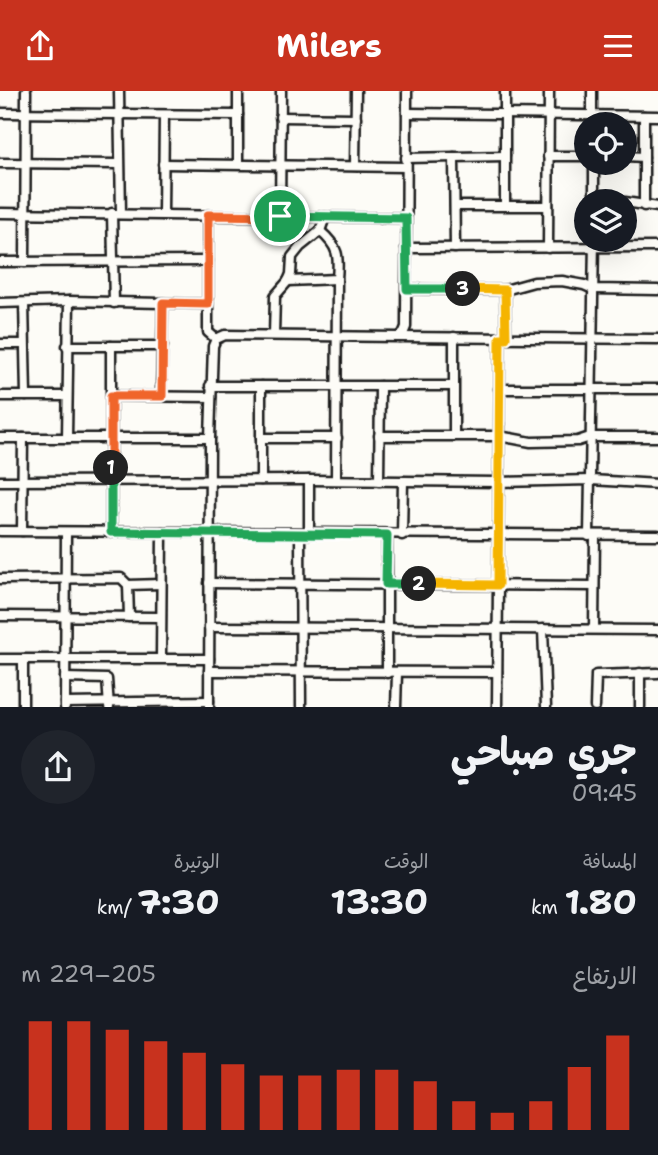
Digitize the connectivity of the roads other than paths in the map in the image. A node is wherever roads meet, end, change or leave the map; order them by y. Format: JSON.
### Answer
{"nodes":[{"id":1,"x":26,"y":91,"type":"edge"},
{"id":2,"x":120,"y":91,"type":"edge"},
{"id":3,"x":238,"y":91,"type":"edge"},
{"id":4,"x":281,"y":91,"type":"edge"},
{"id":5,"x":356,"y":91,"type":"edge"},
{"id":6,"x":407,"y":91,"type":"edge"},
{"id":7,"x":505,"y":91,"type":"edge"},
{"id":8,"x":549,"y":91,"type":"edge"},
{"id":9,"x":592,"y":91,"type":"edge"},
{"id":10,"x":592,"y":112,"type":"edge"},
{"id":11,"x":0,"y":113,"type":"edge"},
{"id":12,"x":407,"y":113,"type":"junction"},
{"id":13,"x":505,"y":113,"type":"junction"},
{"id":14,"x":26,"y":114,"type":"junction"},
{"id":15,"x":548,"y":114,"type":"junction"},
{"id":16,"x":574,"y":114,"type":"edge"},
{"id":17,"x":119,"y":115,"type":"junction"},
{"id":18,"x":163,"y":115,"type":"junction"},
{"id":19,"x":238,"y":115,"type":"junction"},
{"id":20,"x":637,"y":116,"type":"edge"},
{"id":21,"x":644,"y":116,"type":"junction"},
{"id":22,"x":658,"y":116,"type":"edge"},
{"id":23,"x":281,"y":117,"type":"junction"},
{"id":24,"x":356,"y":118,"type":"junction"},
{"id":25,"x":505,"y":156,"type":"junction"},
{"id":26,"x":548,"y":156,"type":"junction"},
{"id":27,"x":574,"y":156,"type":"edge"},
{"id":28,"x":454,"y":157,"type":"junction"},
{"id":29,"x":637,"y":157,"type":"edge"},
{"id":30,"x":644,"y":157,"type":"junction"},
{"id":31,"x":0,"y":163,"type":"edge"},
{"id":32,"x":25,"y":163,"type":"junction"},
{"id":33,"x":406,"y":163,"type":"junction"},
{"id":34,"x":120,"y":164,"type":"junction"},
{"id":35,"x":163,"y":164,"type":"junction"},
{"id":36,"x":238,"y":164,"type":"junction"},
{"id":37,"x":281,"y":165,"type":"junction"},
{"id":38,"x":355,"y":166,"type":"junction"},
{"id":39,"x":505,"y":205,"type":"junction"},
{"id":40,"x":637,"y":205,"type":"edge"},
{"id":41,"x":455,"y":206,"type":"junction"},
{"id":42,"x":548,"y":206,"type":"junction"},
{"id":43,"x":644,"y":206,"type":"junction"},
{"id":44,"x":658,"y":207,"type":"edge"},
{"id":45,"x":0,"y":212,"type":"edge"},
{"id":46,"x":25,"y":213,"type":"junction"},
{"id":47,"x":116,"y":214,"type":"junction"},
{"id":48,"x":163,"y":215,"type":"junction"},
{"id":49,"x":208,"y":215,"type":"junction"},
{"id":50,"x":280,"y":216,"type":"junction"},
{"id":51,"x":325,"y":217,"type":"junction"},
{"id":52,"x":406,"y":218,"type":"junction"},
{"id":53,"x":320,"y":231,"type":"junction"},
{"id":54,"x":574,"y":246,"type":"edge"},
{"id":55,"x":637,"y":246,"type":"edge"},
{"id":56,"x":658,"y":247,"type":"edge"},
{"id":57,"x":406,"y":248,"type":"junction"},
{"id":58,"x":455,"y":248,"type":"junction"},
{"id":59,"x":548,"y":248,"type":"junction"},
{"id":60,"x":594,"y":252,"type":"edge"},
{"id":61,"x":113,"y":261,"type":"junction"},
{"id":62,"x":208,"y":261,"type":"junction"},
{"id":63,"x":0,"y":262,"type":"edge"},
{"id":64,"x":25,"y":262,"type":"junction"},
{"id":65,"x":337,"y":279,"type":"junction"},
{"id":66,"x":288,"y":281,"type":"junction"},
{"id":67,"x":407,"y":289,"type":"junction"},
{"id":68,"x":593,"y":289,"type":"junction"},
{"id":69,"x":505,"y":290,"type":"junction"},
{"id":70,"x":658,"y":290,"type":"edge"},
{"id":71,"x":69,"y":301,"type":"junction"},
{"id":72,"x":0,"y":303,"type":"edge"},
{"id":73,"x":24,"y":303,"type":"junction"},
{"id":74,"x":114,"y":303,"type":"junction"},
{"id":75,"x":163,"y":303,"type":"junction"},
{"id":76,"x":208,"y":304,"type":"junction"},
{"id":77,"x":274,"y":335,"type":"junction"},
{"id":78,"x":337,"y":336,"type":"junction"},
{"id":79,"x":399,"y":337,"type":"junction"},
{"id":80,"x":454,"y":337,"type":"junction"},
{"id":81,"x":503,"y":338,"type":"junction"},
{"id":82,"x":216,"y":339,"type":"junction"},
{"id":83,"x":658,"y":339,"type":"edge"},
{"id":84,"x":592,"y":340,"type":"junction"},
{"id":85,"x":0,"y":344,"type":"edge"},
{"id":86,"x":24,"y":344,"type":"junction"},
{"id":87,"x":67,"y":346,"type":"junction"},
{"id":88,"x":111,"y":346,"type":"junction"},
{"id":89,"x":163,"y":346,"type":"junction"},
{"id":90,"x":211,"y":386,"type":"junction"},
{"id":91,"x":261,"y":386,"type":"junction"},
{"id":92,"x":338,"y":386,"type":"junction"},
{"id":93,"x":380,"y":386,"type":"junction"},
{"id":94,"x":453,"y":386,"type":"junction"},
{"id":95,"x":499,"y":389,"type":"junction"},
{"id":96,"x":658,"y":389,"type":"edge"},
{"id":97,"x":591,"y":390,"type":"junction"},
{"id":98,"x":0,"y":396,"type":"edge"},
{"id":99,"x":26,"y":396,"type":"junction"},
{"id":100,"x":66,"y":396,"type":"junction"},
{"id":101,"x":111,"y":396,"type":"junction"},
{"id":102,"x":162,"y":396,"type":"junction"},
{"id":103,"x":211,"y":397,"type":"junction"},
{"id":104,"x":379,"y":436,"type":"junction"},
{"id":105,"x":454,"y":436,"type":"junction"},
{"id":106,"x":499,"y":436,"type":"junction"},
{"id":107,"x":337,"y":437,"type":"junction"},
{"id":108,"x":590,"y":437,"type":"junction"},
{"id":109,"x":658,"y":437,"type":"edge"},
{"id":110,"x":0,"y":438,"type":"edge"},
{"id":111,"x":23,"y":438,"type":"junction"},
{"id":112,"x":67,"y":438,"type":"junction"},
{"id":113,"x":111,"y":438,"type":"junction"},
{"id":114,"x":210,"y":438,"type":"junction"},
{"id":115,"x":261,"y":438,"type":"junction"},
{"id":116,"x":309,"y":479,"type":"junction"},
{"id":117,"x":591,"y":479,"type":"junction"},
{"id":118,"x":261,"y":480,"type":"junction"},
{"id":119,"x":337,"y":480,"type":"junction"},
{"id":120,"x":0,"y":481,"type":"edge"},
{"id":121,"x":23,"y":481,"type":"junction"},
{"id":122,"x":111,"y":481,"type":"junction"},
{"id":123,"x":210,"y":481,"type":"junction"},
{"id":124,"x":379,"y":481,"type":"junction"},
{"id":125,"x":403,"y":481,"type":"junction"},
{"id":126,"x":498,"y":482,"type":"junction"},
{"id":127,"x":658,"y":484,"type":"edge"},
{"id":128,"x":0,"y":531,"type":"edge"},
{"id":129,"x":22,"y":531,"type":"junction"},
{"id":130,"x":66,"y":532,"type":"junction"},
{"id":131,"x":111,"y":532,"type":"junction"},
{"id":132,"x":162,"y":532,"type":"junction"},
{"id":133,"x":210,"y":532,"type":"junction"},
{"id":134,"x":304,"y":534,"type":"junction"},
{"id":135,"x":387,"y":535,"type":"junction"},
{"id":136,"x":402,"y":535,"type":"junction"},
{"id":137,"x":498,"y":535,"type":"junction"},
{"id":138,"x":658,"y":535,"type":"edge"},
{"id":139,"x":592,"y":536,"type":"junction"},
{"id":140,"x":0,"y":579,"type":"edge"},
{"id":141,"x":65,"y":579,"type":"junction"},
{"id":142,"x":209,"y":583,"type":"junction"},
{"id":143,"x":161,"y":584,"type":"junction"},
{"id":144,"x":386,"y":584,"type":"junction"},
{"id":145,"x":128,"y":585,"type":"junction"},
{"id":146,"x":300,"y":585,"type":"junction"},
{"id":147,"x":498,"y":585,"type":"junction"},
{"id":148,"x":594,"y":586,"type":"junction"},
{"id":149,"x":0,"y":616,"type":"edge"},
{"id":150,"x":66,"y":617,"type":"junction"},
{"id":151,"x":129,"y":617,"type":"junction"},
{"id":152,"x":160,"y":617,"type":"junction"},
{"id":153,"x":209,"y":627,"type":"junction"},
{"id":154,"x":301,"y":628,"type":"junction"},
{"id":155,"x":387,"y":628,"type":"junction"},
{"id":156,"x":498,"y":629,"type":"junction"},
{"id":157,"x":543,"y":629,"type":"junction"},
{"id":158,"x":594,"y":629,"type":"junction"},
{"id":159,"x":658,"y":630,"type":"edge"},
{"id":160,"x":161,"y":658,"type":"junction"},
{"id":161,"x":0,"y":659,"type":"edge"},
{"id":162,"x":23,"y":659,"type":"junction"},
{"id":163,"x":66,"y":659,"type":"junction"},
{"id":164,"x":209,"y":659,"type":"junction"},
{"id":165,"x":209,"y":671,"type":"junction"},
{"id":166,"x":301,"y":672,"type":"junction"},
{"id":167,"x":497,"y":672,"type":"junction"},
{"id":168,"x":392,"y":673,"type":"junction"},
{"id":169,"x":640,"y":673,"type":"junction"},
{"id":170,"x":658,"y":673,"type":"edge"},
{"id":171,"x":65,"y":678,"type":"junction"},
{"id":172,"x":209,"y":704,"type":"edge"},
{"id":173,"x":65,"y":705,"type":"edge"},
{"id":174,"x":109,"y":705,"type":"edge"},
{"id":175,"x":23,"y":707,"type":"edge"},
{"id":176,"x":301,"y":707,"type":"edge"},
{"id":177,"x":396,"y":707,"type":"edge"},
{"id":178,"x":497,"y":707,"type":"edge"},
{"id":179,"x":546,"y":707,"type":"edge"},
{"id":180,"x":594,"y":707,"type":"edge"},
{"id":181,"x":640,"y":707,"type":"edge"}],
"edges":[{"from":1,"to":14,"type":"street"},
{"from":2,"to":17,"type":"street"},
{"from":3,"to":19,"type":"street"},
{"from":4,"to":23,"type":"street"},
{"from":5,"to":24,"type":"street"},
{"from":6,"to":12,"type":"street"},
{"from":7,"to":13,"type":"street"},
{"from":8,"to":15,"type":"street"},
{"from":9,"to":10,"type":"street"},
{"from":11,"to":14,"type":"street"},
{"from":12,"to":13,"type":"street"},
{"from":12,"to":33,"type":"street"},
{"from":13,"to":15,"type":"street"},
{"from":13,"to":25,"type":"street"},
{"from":14,"to":17,"type":"street"},
{"from":14,"to":32,"type":"street"},
{"from":15,"to":16,"type":"street"},
{"from":15,"to":26,"type":"street"},
{"from":17,"to":18,"type":"street"},
{"from":17,"to":34,"type":"street"},
{"from":18,"to":19,"type":"street"},
{"from":18,"to":35,"type":"street"},
{"from":19,"to":36,"type":"street"},
{"from":20,"to":21,"type":"street"},
{"from":21,"to":22,"type":"street"},
{"from":21,"to":30,"type":"street"},
{"from":23,"to":24,"type":"street"},
{"from":23,"to":37,"type":"street"},
{"from":24,"to":38,"type":"street"},
{"from":25,"to":28,"type":"street"},
{"from":25,"to":39,"type":"street"},
{"from":26,"to":27,"type":"street"},
{"from":26,"to":42,"type":"street"},
{"from":28,"to":33,"type":"street"},
{"from":28,"to":41,"type":"street"},
{"from":29,"to":30,"type":"street"},
{"from":30,"to":43,"type":"street"},
{"from":31,"to":32,"type":"street"},
{"from":32,"to":34,"type":"street"},
{"from":32,"to":46,"type":"street"},
{"from":33,"to":38,"type":"street"},
{"from":33,"to":52,"type":"street"},
{"from":34,"to":47,"type":"street"},
{"from":35,"to":36,"type":"street"},
{"from":35,"to":48,"type":"street"},
{"from":36,"to":37,"type":"street"},
{"from":37,"to":38,"type":"street"},
{"from":37,"to":50,"type":"street"},
{"from":39,"to":41,"type":"street"},
{"from":39,"to":42,"type":"street"},
{"from":40,"to":43,"type":"street"},
{"from":41,"to":58,"type":"street"},
{"from":42,"to":59,"type":"street"},
{"from":43,"to":44,"type":"street"},
{"from":45,"to":46,"type":"street"},
{"from":46,"to":47,"type":"street"},
{"from":46,"to":64,"type":"street"},
{"from":47,"to":48,"type":"street"},
{"from":47,"to":61,"type":"street"},
{"from":48,"to":49,"type":"street"},
{"from":49,"to":50,"type":"street"},
{"from":49,"to":62,"type":"street"},
{"from":50,"to":51,"type":"street"},
{"from":51,"to":52,"type":"street"},
{"from":51,"to":53,"type":"street"},
{"from":52,"to":57,"type":"street"},
{"from":53,"to":65,"type":"street"},
{"from":53,"to":66,"type":"street"},
{"from":54,"to":59,"type":"street"},
{"from":55,"to":56,"type":"street"},
{"from":57,"to":58,"type":"street"},
{"from":57,"to":67,"type":"street"},
{"from":58,"to":59,"type":"street"},
{"from":60,"to":68,"type":"street"},
{"from":61,"to":62,"type":"street"},
{"from":61,"to":64,"type":"street"},
{"from":61,"to":74,"type":"street"},
{"from":62,"to":76,"type":"street"},
{"from":63,"to":64,"type":"street"},
{"from":65,"to":66,"type":"street"},
{"from":65,"to":78,"type":"street"},
{"from":66,"to":77,"type":"street"},
{"from":67,"to":69,"type":"street"},
{"from":67,"to":79,"type":"street"},
{"from":68,"to":69,"type":"street"},
{"from":68,"to":70,"type":"street"},
{"from":68,"to":84,"type":"street"},
{"from":69,"to":81,"type":"street"},
{"from":71,"to":73,"type":"street"},
{"from":71,"to":74,"type":"street"},
{"from":71,"to":87,"type":"street"},
{"from":72,"to":73,"type":"street"},
{"from":73,"to":86,"type":"street"},
{"from":74,"to":75,"type":"street"},
{"from":75,"to":76,"type":"street"},
{"from":75,"to":89,"type":"street"},
{"from":76,"to":82,"type":"street"},
{"from":77,"to":78,"type":"street"},
{"from":77,"to":82,"type":"street"},
{"from":78,"to":79,"type":"street"},
{"from":78,"to":92,"type":"street"},
{"from":79,"to":80,"type":"street"},
{"from":80,"to":81,"type":"street"},
{"from":80,"to":94,"type":"street"},
{"from":81,"to":84,"type":"street"},
{"from":81,"to":95,"type":"street"},
{"from":82,"to":90,"type":"street"},
{"from":83,"to":84,"type":"street"},
{"from":84,"to":97,"type":"street"},
{"from":85,"to":86,"type":"street"},
{"from":86,"to":99,"type":"street"},
{"from":87,"to":88,"type":"street"},
{"from":87,"to":100,"type":"street"},
{"from":88,"to":89,"type":"street"},
{"from":88,"to":101,"type":"street"},
{"from":89,"to":102,"type":"street"},
{"from":90,"to":91,"type":"street"},
{"from":90,"to":103,"type":"street"},
{"from":91,"to":92,"type":"street"},
{"from":91,"to":115,"type":"street"},
{"from":92,"to":93,"type":"street"},
{"from":92,"to":107,"type":"street"},
{"from":93,"to":94,"type":"street"},
{"from":93,"to":104,"type":"street"},
{"from":94,"to":105,"type":"street"},
{"from":95,"to":97,"type":"street"},
{"from":95,"to":106,"type":"street"},
{"from":96,"to":97,"type":"street"},
{"from":97,"to":108,"type":"street"},
{"from":98,"to":99,"type":"street"},
{"from":99,"to":100,"type":"street"},
{"from":100,"to":112,"type":"street"},
{"from":101,"to":102,"type":"street"},
{"from":101,"to":113,"type":"street"},
{"from":102,"to":103,"type":"street"},
{"from":103,"to":114,"type":"street"},
{"from":104,"to":105,"type":"street"},
{"from":104,"to":124,"type":"street"},
{"from":105,"to":106,"type":"street"},
{"from":106,"to":108,"type":"street"},
{"from":106,"to":126,"type":"street"},
{"from":107,"to":115,"type":"street"},
{"from":107,"to":119,"type":"street"},
{"from":108,"to":109,"type":"street"},
{"from":108,"to":117,"type":"street"},
{"from":110,"to":111,"type":"street"},
{"from":111,"to":112,"type":"street"},
{"from":111,"to":121,"type":"street"},
{"from":112,"to":113,"type":"street"},
{"from":113,"to":114,"type":"street"},
{"from":113,"to":122,"type":"street"},
{"from":114,"to":123,"type":"street"},
{"from":115,"to":118,"type":"street"},
{"from":116,"to":118,"type":"street"},
{"from":116,"to":119,"type":"street"},
{"from":116,"to":134,"type":"street"},
{"from":117,"to":126,"type":"street"},
{"from":117,"to":127,"type":"street"},
{"from":117,"to":139,"type":"street"},
{"from":118,"to":123,"type":"street"},
{"from":119,"to":124,"type":"street"},
{"from":120,"to":121,"type":"street"},
{"from":121,"to":122,"type":"street"},
{"from":121,"to":129,"type":"street"},
{"from":122,"to":123,"type":"street"},
{"from":122,"to":131,"type":"street"},
{"from":123,"to":133,"type":"street"},
{"from":124,"to":125,"type":"street"},
{"from":125,"to":126,"type":"street"},
{"from":125,"to":136,"type":"street"},
{"from":126,"to":137,"type":"street"},
{"from":128,"to":129,"type":"street"},
{"from":129,"to":130,"type":"street"},
{"from":130,"to":131,"type":"street"},
{"from":130,"to":141,"type":"street"},
{"from":131,"to":132,"type":"street"},
{"from":132,"to":133,"type":"street"},
{"from":132,"to":143,"type":"street"},
{"from":133,"to":134,"type":"street"},
{"from":133,"to":142,"type":"street"},
{"from":134,"to":135,"type":"street"},
{"from":134,"to":146,"type":"street"},
{"from":135,"to":136,"type":"street"},
{"from":135,"to":144,"type":"street"},
{"from":136,"to":137,"type":"street"},
{"from":137,"to":139,"type":"street"},
{"from":137,"to":147,"type":"street"},
{"from":138,"to":139,"type":"street"},
{"from":139,"to":148,"type":"street"},
{"from":140,"to":141,"type":"street"},
{"from":141,"to":145,"type":"street"},
{"from":141,"to":150,"type":"street"},
{"from":142,"to":146,"type":"street"},
{"from":142,"to":153,"type":"street"},
{"from":143,"to":145,"type":"street"},
{"from":143,"to":152,"type":"street"},
{"from":144,"to":146,"type":"street"},
{"from":144,"to":147,"type":"street"},
{"from":144,"to":155,"type":"street"},
{"from":145,"to":151,"type":"street"},
{"from":146,"to":154,"type":"street"},
{"from":147,"to":148,"type":"street"},
{"from":147,"to":156,"type":"street"},
{"from":148,"to":158,"type":"street"},
{"from":149,"to":150,"type":"street"},
{"from":150,"to":151,"type":"street"},
{"from":150,"to":163,"type":"street"},
{"from":151,"to":152,"type":"street"},
{"from":152,"to":160,"type":"street"},
{"from":153,"to":154,"type":"street"},
{"from":153,"to":164,"type":"street"},
{"from":154,"to":155,"type":"street"},
{"from":154,"to":166,"type":"street"},
{"from":155,"to":156,"type":"street"},
{"from":155,"to":168,"type":"street"},
{"from":156,"to":157,"type":"street"},
{"from":156,"to":167,"type":"street"},
{"from":157,"to":158,"type":"street"},
{"from":157,"to":179,"type":"street"},
{"from":158,"to":159,"type":"street"},
{"from":160,"to":163,"type":"street"},
{"from":160,"to":164,"type":"street"},
{"from":161,"to":162,"type":"street"},
{"from":162,"to":163,"type":"street"},
{"from":162,"to":175,"type":"street"},
{"from":163,"to":171,"type":"street"},
{"from":164,"to":165,"type":"street"},
{"from":165,"to":166,"type":"street"},
{"from":165,"to":172,"type":"street"},
{"from":166,"to":168,"type":"street"},
{"from":166,"to":176,"type":"street"},
{"from":167,"to":168,"type":"street"},
{"from":167,"to":178,"type":"street"},
{"from":168,"to":177,"type":"street"},
{"from":169,"to":170,"type":"street"},
{"from":169,"to":180,"type":"street"},
{"from":169,"to":181,"type":"street"},
{"from":171,"to":173,"type":"street"},
{"from":171,"to":174,"type":"street"},
{"from":172,"to":174,"type":"street"},
{"from":173,"to":174,"type":"street"}]}
